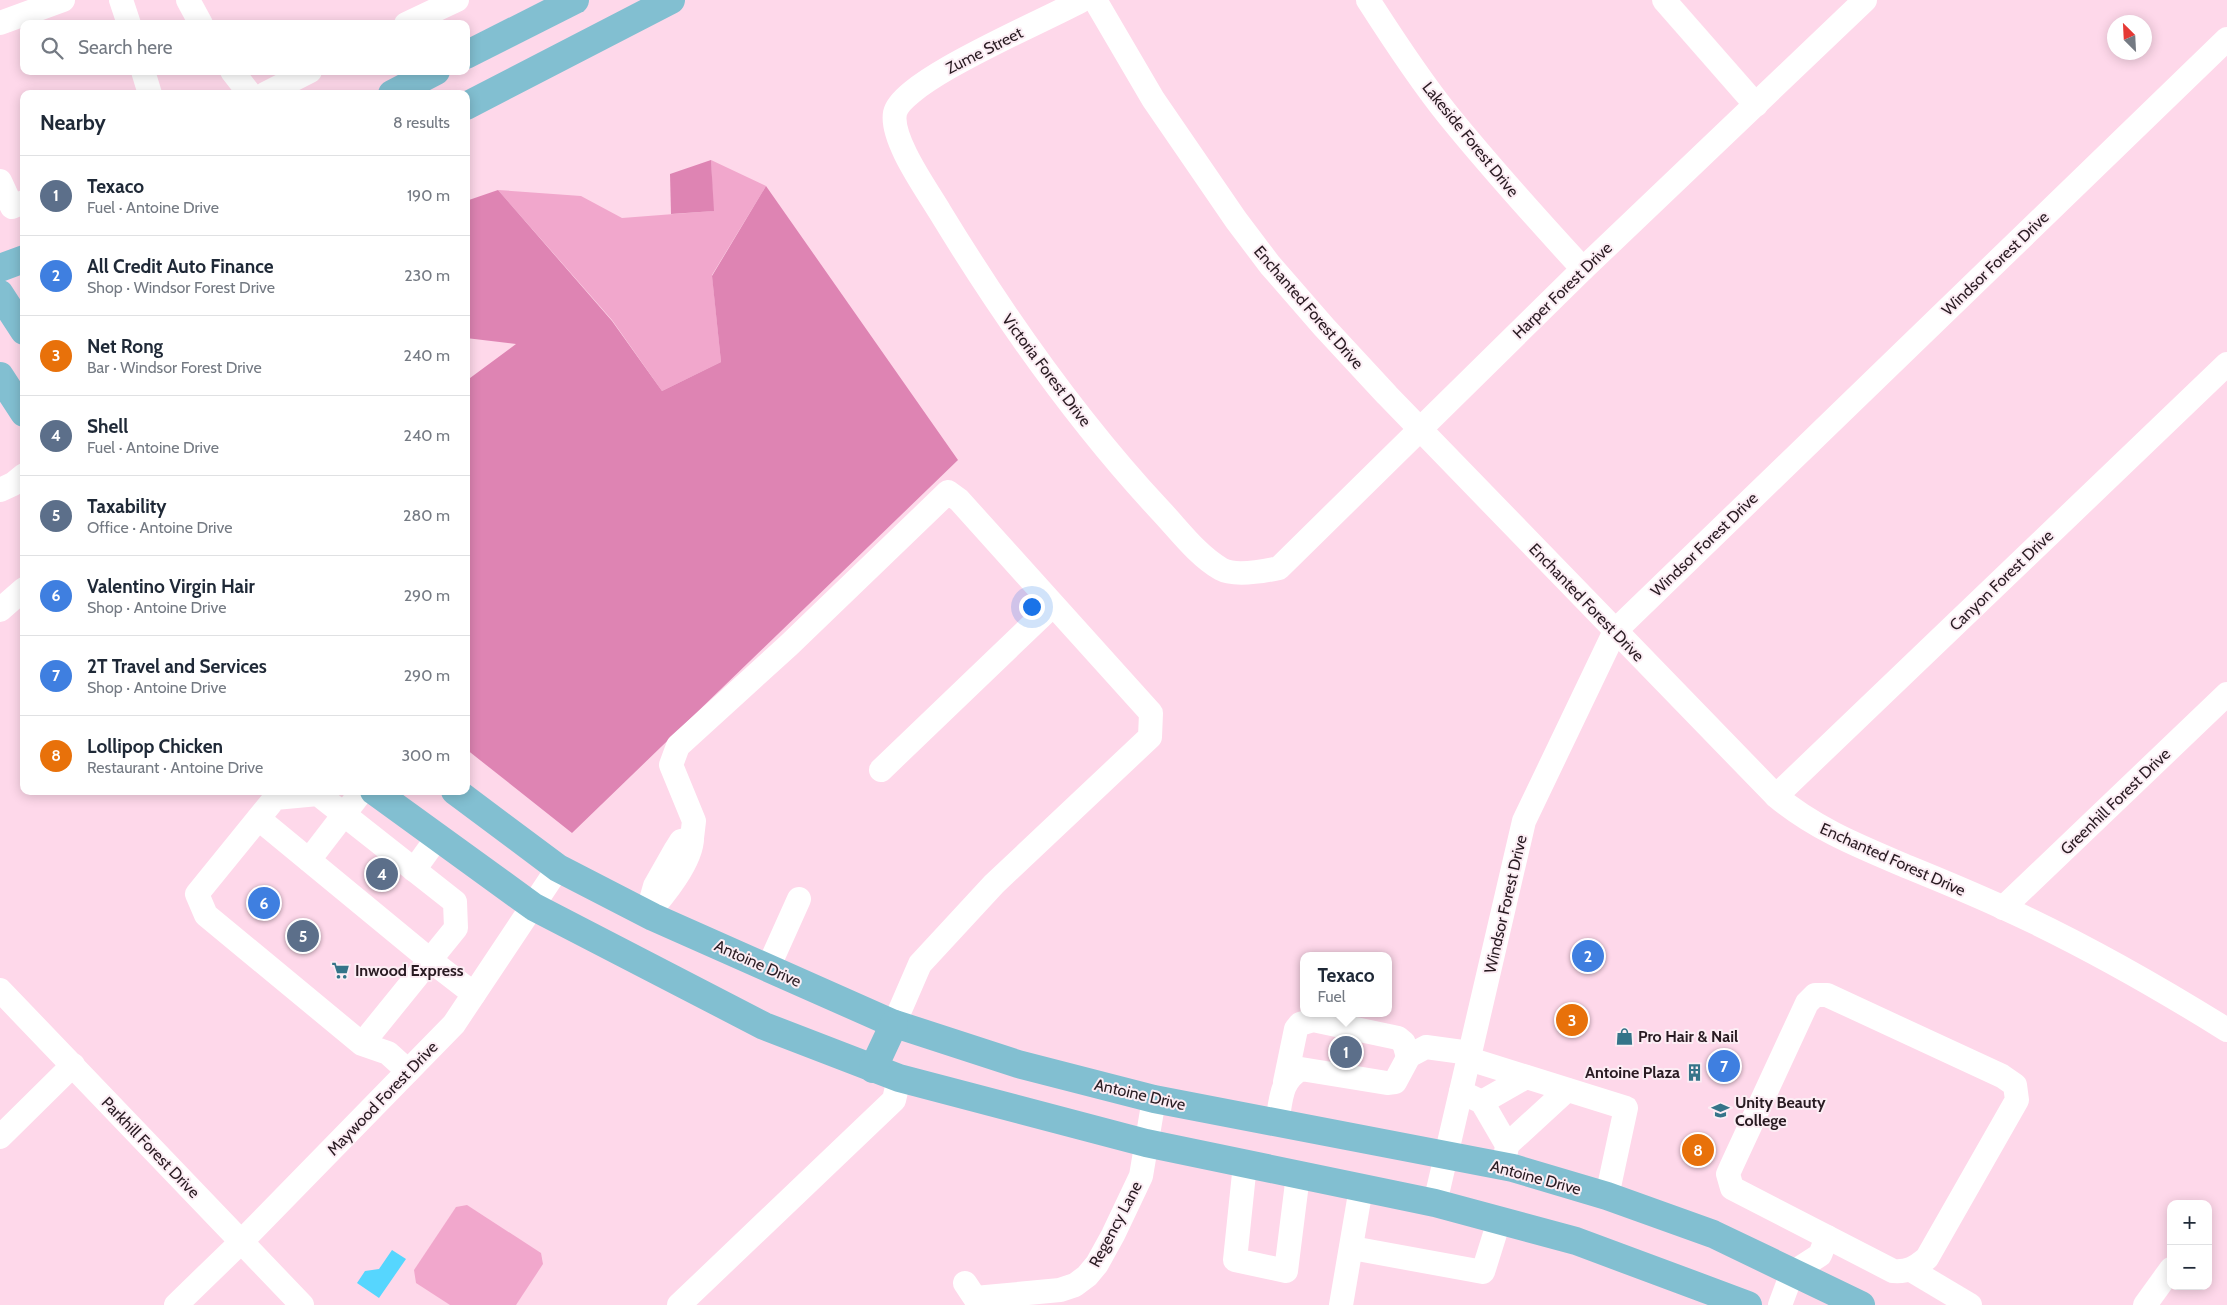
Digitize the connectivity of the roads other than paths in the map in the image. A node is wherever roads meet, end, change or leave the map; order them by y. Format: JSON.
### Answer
{"nodes":[{"id":1,"x":63,"y":0,"type":"edge"},
{"id":2,"x":121,"y":0,"type":"edge"},
{"id":3,"x":188,"y":0,"type":"edge"},
{"id":4,"x":575,"y":0,"type":"edge"},
{"id":5,"x":671,"y":0,"type":"edge"},
{"id":6,"x":1082,"y":0,"type":"edge"},
{"id":7,"x":1095,"y":0,"type":"edge"},
{"id":8,"x":1368,"y":0,"type":"edge"},
{"id":9,"x":1664,"y":0,"type":"edge"},
{"id":10,"x":1865,"y":0,"type":"edge"},
{"id":11,"x":448,"y":11,"type":"edge"},
{"id":12,"x":128,"y":20,"type":"edge"},
{"id":13,"x":199,"y":20,"type":"edge"},
{"id":14,"x":419,"y":20,"type":"edge"},
{"id":15,"x":0,"y":23,"type":"edge"},
{"id":16,"x":2227,"y":39,"type":"edge"},
{"id":17,"x":470,"y":53,"type":"edge"},
{"id":18,"x":144,"y":75,"type":"edge"},
{"id":19,"x":302,"y":75,"type":"edge"},
{"id":20,"x":428,"y":75,"type":"edge"},
{"id":21,"x":149,"y":90,"type":"edge"},
{"id":22,"x":273,"y":90,"type":"edge"},
{"id":23,"x":400,"y":90,"type":"edge"},
{"id":24,"x":470,"y":104,"type":"edge"},
{"id":25,"x":1756,"y":104,"type":"junction"},
{"id":26,"x":895,"y":112,"type":"joint"},
{"id":27,"x":0,"y":181,"type":"edge"},
{"id":28,"x":20,"y":204,"type":"edge"},
{"id":29,"x":20,"y":260,"type":"edge"},
{"id":30,"x":0,"y":268,"type":"edge"},
{"id":31,"x":1583,"y":269,"type":"junction"},
{"id":32,"x":2227,"y":364,"type":"edge"},
{"id":33,"x":3,"y":387,"type":"edge"},
{"id":34,"x":20,"y":408,"type":"edge"},
{"id":35,"x":1420,"y":428,"type":"junction"},
{"id":36,"x":20,"y":478,"type":"edge"},
{"id":37,"x":0,"y":490,"type":"edge"},
{"id":38,"x":1258,"y":573,"type":"joint"},
{"id":39,"x":20,"y":592,"type":"edge"},
{"id":40,"x":1053,"y":605,"type":"junction"},
{"id":41,"x":0,"y":610,"type":"edge"},
{"id":42,"x":1615,"y":631,"type":"junction"},
{"id":43,"x":2227,"y":694,"type":"edge"},
{"id":44,"x":881,"y":770,"type":"dead end"},
{"id":45,"x":308,"y":795,"type":"edge"},
{"id":46,"x":319,"y":795,"type":"edge"},
{"id":47,"x":359,"y":795,"type":"edge"},
{"id":48,"x":379,"y":795,"type":"edge"},
{"id":49,"x":460,"y":795,"type":"edge"},
{"id":50,"x":1776,"y":796,"type":"junction"},
{"id":51,"x":343,"y":816,"type":"junction"},
{"id":52,"x":259,"y":819,"type":"junction"},
{"id":53,"x":437,"y":838,"type":"junction"},
{"id":54,"x":309,"y":860,"type":"junction"},
{"id":55,"x":558,"y":868,"type":"junction"},
{"id":56,"x":414,"y":870,"type":"junction"},
{"id":57,"x":799,"y":899,"type":"dead end"},
{"id":58,"x":534,"y":906,"type":"junction"},
{"id":59,"x":2003,"y":908,"type":"junction"},
{"id":60,"x":646,"y":914,"type":"junction"},
{"id":61,"x":430,"y":960,"type":"junction"},
{"id":62,"x":768,"y":968,"type":"junction"},
{"id":63,"x":0,"y":990,"type":"edge"},
{"id":64,"x":474,"y":994,"type":"junction"},
{"id":65,"x":894,"y":1024,"type":"junction"},
{"id":66,"x":2225,"y":1027,"type":"edge"},
{"id":67,"x":362,"y":1044,"type":"junction"},
{"id":68,"x":1470,"y":1056,"type":"junction"},
{"id":69,"x":1408,"y":1057,"type":"junction"},
{"id":70,"x":73,"y":1065,"type":"junction"},
{"id":71,"x":873,"y":1069,"type":"junction"},
{"id":72,"x":408,"y":1071,"type":"junction"},
{"id":73,"x":1526,"y":1077,"type":"junction"},
{"id":74,"x":899,"y":1078,"type":"junction"},
{"id":75,"x":1285,"y":1082,"type":"junction"},
{"id":76,"x":1566,"y":1090,"type":"junction"},
{"id":77,"x":1472,"y":1097,"type":"junction"},
{"id":78,"x":1154,"y":1099,"type":"junction"},
{"id":79,"x":1277,"y":1123,"type":"junction"},
{"id":80,"x":0,"y":1137,"type":"edge"},
{"id":81,"x":1146,"y":1143,"type":"junction"},
{"id":82,"x":1446,"y":1156,"type":"junction"},
{"id":83,"x":1506,"y":1156,"type":"junction"},
{"id":84,"x":1245,"y":1164,"type":"junction"},
{"id":85,"x":1298,"y":1175,"type":"junction"},
{"id":86,"x":1361,"y":1188,"type":"junction"},
{"id":87,"x":1607,"y":1196,"type":"junction"},
{"id":88,"x":1435,"y":1203,"type":"junction"},
{"id":89,"x":1500,"y":1221,"type":"junction"},
{"id":90,"x":1827,"y":1237,"type":"junction"},
{"id":91,"x":242,"y":1241,"type":"junction"},
{"id":92,"x":1352,"y":1248,"type":"junction"},
{"id":93,"x":1911,"y":1270,"type":"junction"},
{"id":94,"x":1792,"y":1272,"type":"junction"},
{"id":95,"x":2167,"y":1275,"type":"edge"},
{"id":96,"x":965,"y":1283,"type":"dead end"},
{"id":97,"x":1057,"y":1298,"type":"edge"},
{"id":98,"x":176,"y":1305,"type":"edge"},
{"id":99,"x":302,"y":1305,"type":"edge"},
{"id":100,"x":679,"y":1305,"type":"edge"},
{"id":101,"x":1341,"y":1305,"type":"edge"},
{"id":102,"x":1748,"y":1305,"type":"edge"},
{"id":103,"x":1780,"y":1305,"type":"edge"},
{"id":104,"x":1861,"y":1305,"type":"edge"},
{"id":105,"x":1970,"y":1305,"type":"edge"},
{"id":106,"x":2146,"y":1305,"type":"edge"}],
"edges":[{"from":1,"to":15,"type":"street"},
{"from":2,"to":12,"type":"street"},
{"from":3,"to":13,"type":"street"},
{"from":4,"to":17,"type":"main road"},
{"from":5,"to":24,"type":"main road"},
{"from":6,"to":26,"type":"street","name":"Zume Street"},
{"from":7,"to":35,"type":"street","name":"Enchanted Forest Drive"},
{"from":8,"to":31,"type":"street","name":"Lakeside Forest Drive"},
{"from":9,"to":25,"type":"street"},
{"from":10,"to":25,"type":"street","name":"Harper Forest Drive"},
{"from":11,"to":14,"type":"street"},
{"from":16,"to":42,"type":"street","name":"Windsor Forest Drive"},
{"from":18,"to":21,"type":"street"},
{"from":19,"to":22,"type":"street"},
{"from":20,"to":23,"type":"main road"},
{"from":25,"to":31,"type":"street","name":"Harper Forest Drive"},
{"from":26,"to":38,"type":"street","name":"Victoria Forest Drive"},
{"from":27,"to":28,"type":"street"},
{"from":29,"to":30,"type":"main road"},
{"from":31,"to":35,"type":"street","name":"Harper Forest Drive"},
{"from":32,"to":50,"type":"street","name":"Canyon Forest Drive"},
{"from":33,"to":34,"type":"main road"},
{"from":35,"to":38,"type":"street","name":"Harper Forest Drive"},
{"from":35,"to":42,"type":"street","name":"Enchanted Forest Drive"},
{"from":36,"to":37,"type":"street"},
{"from":39,"to":41,"type":"street"},
{"from":40,"to":44,"type":"street"},
{"from":40,"to":60,"type":"street"},
{"from":40,"to":65,"type":"street"},
{"from":42,"to":50,"type":"street","name":"Enchanted Forest Drive"},
{"from":42,"to":68,"type":"street","name":"Windsor Forest Drive"},
{"from":43,"to":59,"type":"street","name":"Greenhill Forest Drive"},
{"from":45,"to":52,"type":"street"},
{"from":46,"to":51,"type":"street"},
{"from":47,"to":51,"type":"street"},
{"from":48,"to":53,"type":"main road"},
{"from":49,"to":55,"type":"main road","name":"Antoine Drive"},
{"from":50,"to":59,"type":"street","name":"Enchanted Forest Drive"},
{"from":51,"to":54,"type":"street"},
{"from":51,"to":56,"type":"street"},
{"from":52,"to":54,"type":"street"},
{"from":52,"to":67,"type":"street"},
{"from":53,"to":56,"type":"street"},
{"from":53,"to":58,"type":"main road"},
{"from":54,"to":61,"type":"street"},
{"from":55,"to":58,"type":"street","name":"Maywood Forest Drive"},
{"from":55,"to":60,"type":"main road","name":"Antoine Drive"},
{"from":56,"to":61,"type":"street"},
{"from":57,"to":62,"type":"street"},
{"from":58,"to":64,"type":"street","name":"Maywood Forest Drive"},
{"from":58,"to":71,"type":"main road"},
{"from":59,"to":66,"type":"street","name":"Enchanted Forest Drive"},
{"from":60,"to":62,"type":"main road","name":"Antoine Drive"},
{"from":61,"to":64,"type":"street"},
{"from":61,"to":67,"type":"street"},
{"from":62,"to":65,"type":"main road","name":"Antoine Drive"},
{"from":63,"to":70,"type":"street","name":"Parkhill Forest Drive"},
{"from":64,"to":72,"type":"street","name":"Maywood Forest Drive"},
{"from":65,"to":71,"type":"main road"},
{"from":65,"to":78,"type":"main road","name":"Antoine Drive"},
{"from":67,"to":72,"type":"street"},
{"from":68,"to":69,"type":"street"},
{"from":68,"to":73,"type":"street"},
{"from":68,"to":77,"type":"street","name":"Windsor Forest Drive"},
{"from":69,"to":75,"type":"street"},
{"from":69,"to":75,"type":"street"},
{"from":70,"to":80,"type":"street"},
{"from":70,"to":91,"type":"street","name":"Parkhill Forest Drive"},
{"from":71,"to":74,"type":"main road"},
{"from":72,"to":91,"type":"street","name":"Maywood Forest Drive"},
{"from":73,"to":76,"type":"street"},
{"from":73,"to":77,"type":"street"},
{"from":74,"to":81,"type":"main road"},
{"from":74,"to":100,"type":"street"},
{"from":75,"to":79,"type":"street"},
{"from":76,"to":83,"type":"street"},
{"from":76,"to":87,"type":"street"},
{"from":77,"to":82,"type":"street","name":"Windsor Forest Drive"},
{"from":77,"to":83,"type":"street"},
{"from":78,"to":79,"type":"main road","name":"Antoine Drive"},
{"from":78,"to":81,"type":"street","name":"Regency Lane"},
{"from":79,"to":82,"type":"main road","name":"Antoine Drive"},
{"from":81,"to":84,"type":"main road"},
{"from":81,"to":97,"type":"street","name":"Regency Lane"},
{"from":82,"to":83,"type":"main road","name":"Antoine Drive"},
{"from":82,"to":88,"type":"street","name":"Windsor Forest Drive"},
{"from":83,"to":87,"type":"main road","name":"Antoine Drive"},
{"from":84,"to":85,"type":"main road"},
{"from":84,"to":85,"type":"street"},
{"from":85,"to":86,"type":"main road"},
{"from":86,"to":88,"type":"main road"},
{"from":86,"to":92,"type":"street"},
{"from":87,"to":94,"type":"main road","name":"Antoine Drive"},
{"from":88,"to":89,"type":"main road"},
{"from":89,"to":92,"type":"street"},
{"from":89,"to":102,"type":"main road"},
{"from":90,"to":93,"type":"street"},
{"from":90,"to":93,"type":"street"},
{"from":90,"to":94,"type":"street"},
{"from":91,"to":98,"type":"street","name":"Maywood Forest Drive"},
{"from":91,"to":99,"type":"street","name":"Parkhill Forest Drive"},
{"from":92,"to":101,"type":"street"},
{"from":93,"to":105,"type":"street"},
{"from":94,"to":103,"type":"street"},
{"from":94,"to":104,"type":"main road","name":"Antoine Drive"},
{"from":95,"to":106,"type":"street"},
{"from":96,"to":97,"type":"street","name":"Regency Lane"}]}
